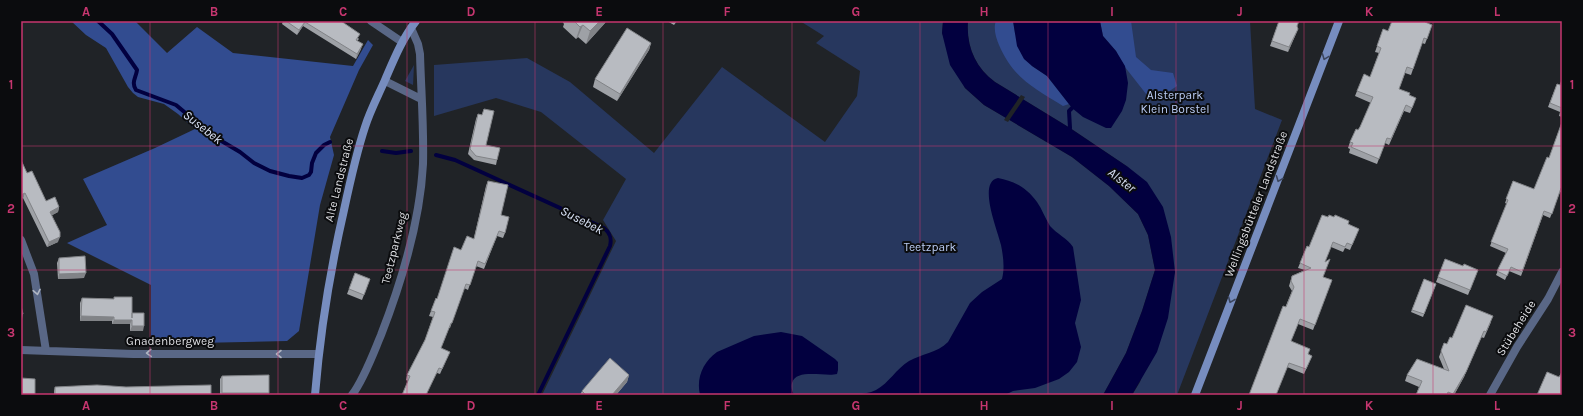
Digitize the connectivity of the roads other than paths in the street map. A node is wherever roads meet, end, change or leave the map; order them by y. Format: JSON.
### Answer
{"nodes":[{"id":1,"x":372,"y":21,"type":"edge"},
{"id":2,"x":1339,"y":21,"type":"edge"},
{"id":3,"x":413,"y":24,"type":"edge"},
{"id":4,"x":402,"y":42,"type":"junction"},
{"id":5,"x":385,"y":81,"type":"junction"},
{"id":6,"x":421,"y":99,"type":"junction"},
{"id":7,"x":21,"y":240,"type":"edge"},
{"id":8,"x":1562,"y":272,"type":"edge"},
{"id":9,"x":21,"y":350,"type":"edge"},
{"id":10,"x":46,"y":351,"type":"junction"},
{"id":11,"x":318,"y":354,"type":"junction"},
{"id":12,"x":315,"y":395,"type":"edge"},
{"id":13,"x":352,"y":395,"type":"edge"},
{"id":14,"x":1195,"y":395,"type":"edge"},
{"id":15,"x":1490,"y":395,"type":"edge"}],
"edges":[{"from":1,"to":4,"type":"street"},
{"from":2,"to":14,"type":"main road","name":"Wellingsbütteler Landstraße","one_way":true},
{"from":3,"to":4,"type":"main road","name":"Alte Landstraße"},
{"from":3,"to":6,"type":"street","name":"Teetzparkweg"},
{"from":4,"to":5,"type":"main road","name":"Alte Landstraße"},
{"from":5,"to":6,"type":"street"},
{"from":5,"to":11,"type":"main road","name":"Alte Landstraße"},
{"from":6,"to":13,"type":"street","name":"Teetzparkweg"},
{"from":7,"to":10,"type":"street","one_way":true},
{"from":8,"to":15,"type":"street","name":"Stübeheide"},
{"from":9,"to":10,"type":"street","name":"Gnadenbergweg"},
{"from":11,"to":10,"type":"street","name":"Gnadenbergweg","one_way":true},
{"from":11,"to":12,"type":"main road","name":"Alte Landstraße"}]}
